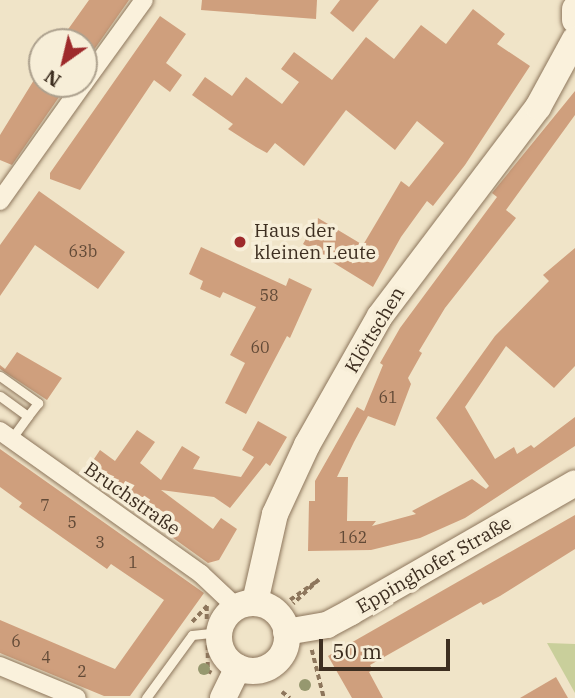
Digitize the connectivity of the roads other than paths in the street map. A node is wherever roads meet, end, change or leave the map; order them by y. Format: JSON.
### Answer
{"nodes":[{"id":1,"x":144,"y":0,"type":"edge"},
{"id":2,"x":575,"y":9,"type":"edge"},
{"id":3,"x":575,"y":20,"type":"edge"},
{"id":4,"x":575,"y":39,"type":"edge"},
{"id":5,"x":98,"y":64,"type":"edge"},
{"id":6,"x":575,"y":64,"type":"edge"},
{"id":7,"x":551,"y":88,"type":"junction"},
{"id":8,"x":74,"y":98,"type":"edge"},
{"id":9,"x":0,"y":201,"type":"edge"},
{"id":10,"x":0,"y":376,"type":"edge"},
{"id":11,"x":0,"y":396,"type":"edge"},
{"id":12,"x":28,"y":416,"type":"junction"},
{"id":13,"x":6,"y":435,"type":"edge"},
{"id":14,"x":575,"y":483,"type":"edge"},
{"id":15,"x":246,"y":605,"type":"junction"},
{"id":16,"x":297,"y":630,"type":"junction"},
{"id":17,"x":214,"y":632,"type":"junction"},
{"id":18,"x":0,"y":666,"type":"edge"},
{"id":19,"x":230,"y":683,"type":"edge"},
{"id":20,"x":77,"y":698,"type":"edge"},
{"id":21,"x":146,"y":698,"type":"edge"}],
"edges":[{"from":1,"to":5,"type":"street"},
{"from":2,"to":3,"type":"main road"},
{"from":4,"to":7,"type":"main road","name":"Klöttschen"},
{"from":6,"to":7,"type":"main road","name":"Klöttschen"},
{"from":7,"to":15,"type":"main road","name":"Klöttschen"},
{"from":8,"to":9,"type":"street"},
{"from":10,"to":12,"type":"lane"},
{"from":11,"to":12,"type":"lane"},
{"from":12,"to":13,"type":"lane"},
{"from":13,"to":15,"type":"street","name":"Bruchstraße"},
{"from":14,"to":16,"type":"main road","name":"Eppinghofer Straße"},
{"from":15,"to":16,"type":"main road"},
{"from":15,"to":17,"type":"main road"},
{"from":16,"to":19,"type":"main road"},
{"from":17,"to":19,"type":"main road"},
{"from":17,"to":21,"type":"lane"},
{"from":18,"to":20,"type":"street"}]}
